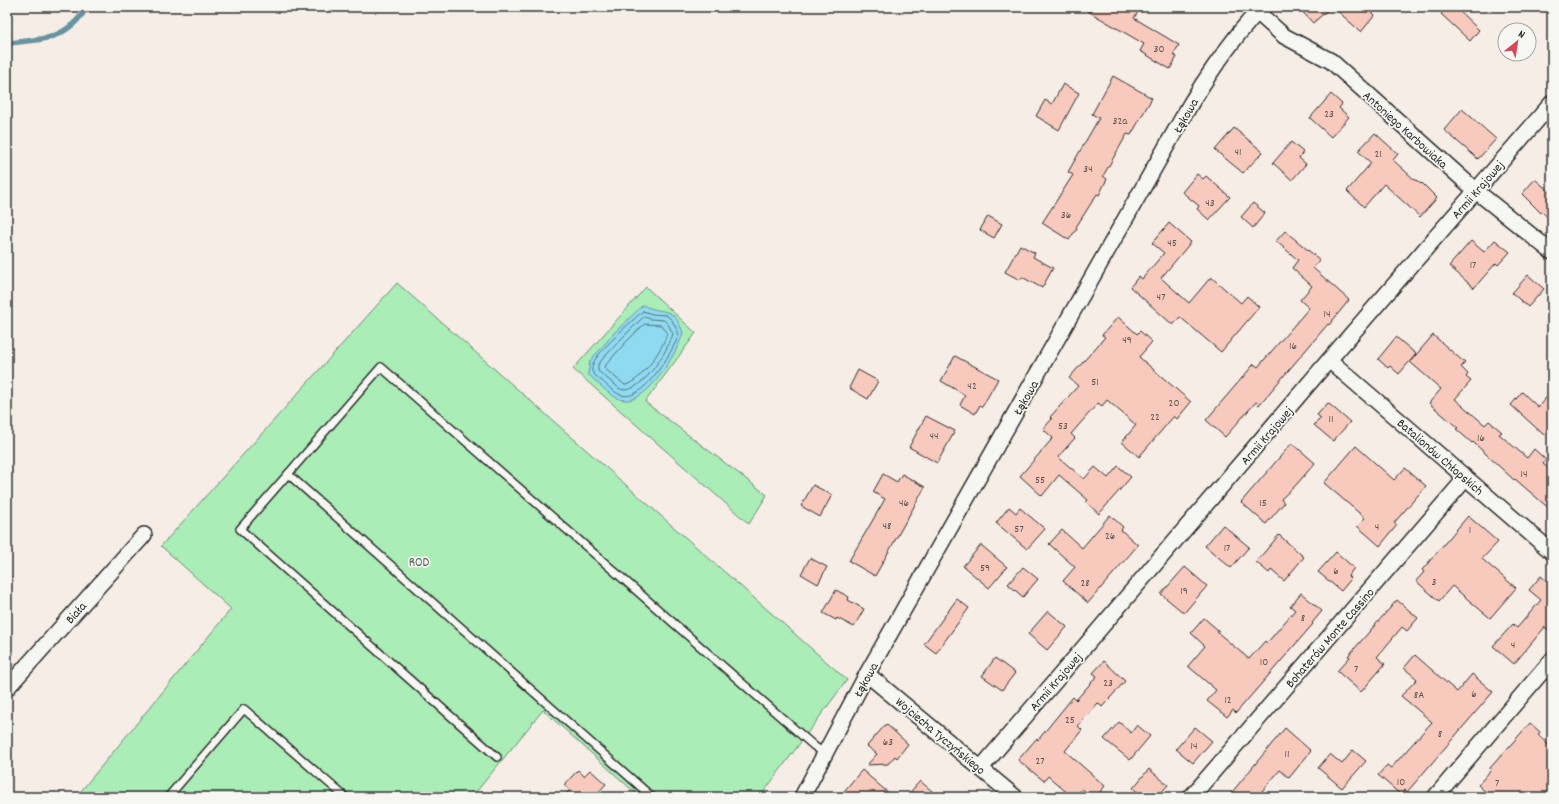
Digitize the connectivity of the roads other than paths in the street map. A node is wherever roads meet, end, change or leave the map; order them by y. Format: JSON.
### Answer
{"nodes":[{"id":1,"x":1260,"y":10,"type":"edge"},
{"id":2,"x":1552,"y":103,"type":"edge"},
{"id":3,"x":1476,"y":191,"type":"junction"},
{"id":4,"x":1552,"y":252,"type":"edge"},
{"id":5,"x":1329,"y":360,"type":"junction"},
{"id":6,"x":288,"y":474,"type":"junction"},
{"id":7,"x":1466,"y":478,"type":"junction"},
{"id":8,"x":144,"y":535,"type":"dead end"},
{"id":9,"x":1552,"y":552,"type":"edge"},
{"id":10,"x":1552,"y":660,"type":"edge"},
{"id":11,"x":867,"y":674,"type":"junction"},
{"id":12,"x":7,"y":688,"type":"edge"},
{"id":13,"x":825,"y":754,"type":"junction"},
{"id":14,"x":497,"y":757,"type":"dead end"},
{"id":15,"x":981,"y":768,"type":"junction"},
{"id":16,"x":168,"y":797,"type":"edge"},
{"id":17,"x":345,"y":797,"type":"edge"},
{"id":18,"x":652,"y":797,"type":"edge"},
{"id":19,"x":802,"y":797,"type":"edge"},
{"id":20,"x":1014,"y":797,"type":"edge"},
{"id":21,"x":1191,"y":797,"type":"edge"},
{"id":22,"x":1435,"y":797,"type":"edge"}],
"edges":[{"from":1,"to":3,"type":"street","name":"Antoniego Karbowiaka"},
{"from":1,"to":11,"type":"street","name":"Łąkowa"},
{"from":2,"to":3,"type":"street","name":"Armii Krajowej"},
{"from":3,"to":4,"type":"street","name":"Antoniego Karbowiaka"},
{"from":3,"to":5,"type":"street","name":"Armii Krajowej"},
{"from":5,"to":7,"type":"street","name":"Batalionów Chłopskich"},
{"from":5,"to":15,"type":"street","name":"Armii Krajowej"},
{"from":6,"to":13,"type":"lane"},
{"from":6,"to":14,"type":"lane"},
{"from":6,"to":18,"type":"lane"},
{"from":7,"to":9,"type":"street","name":"Batalionów Chłopskich"},
{"from":7,"to":21,"type":"street","name":"Bohaterów Monte Cassino"},
{"from":8,"to":12,"type":"street","name":"Biała"},
{"from":10,"to":22,"type":"street"},
{"from":11,"to":13,"type":"street","name":"Łąkowa"},
{"from":11,"to":15,"type":"street","name":"Wojciecha Tyczyńskiego"},
{"from":13,"to":19,"type":"street","name":"Łąkowa"},
{"from":15,"to":20,"type":"street","name":"Wojciecha Tyczyńskiego"},
{"from":16,"to":17,"type":"lane"}]}
